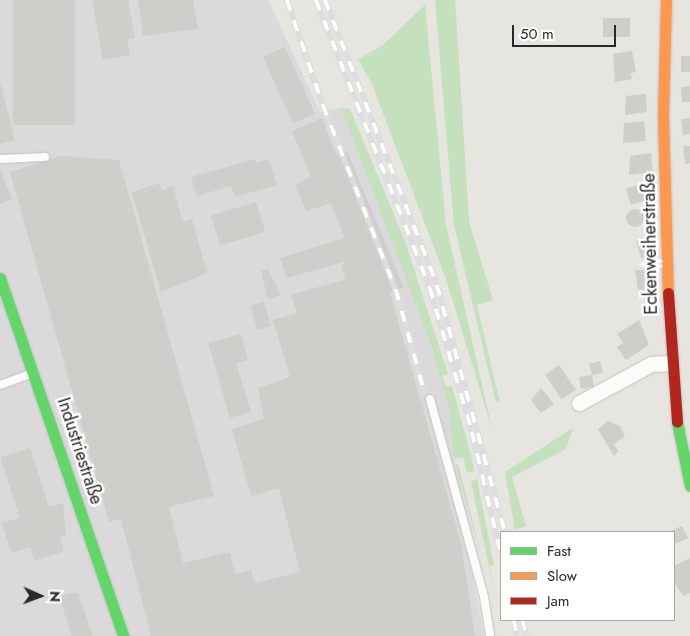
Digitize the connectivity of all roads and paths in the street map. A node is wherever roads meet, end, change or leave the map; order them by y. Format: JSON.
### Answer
{"nodes":[{"id":1,"x":666,"y":0,"type":"edge"},
{"id":2,"x":44,"y":157,"type":"dead end"},
{"id":3,"x":0,"y":159,"type":"edge"},
{"id":4,"x":0,"y":278,"type":"edge"},
{"id":5,"x":670,"y":362,"type":"junction"},
{"id":6,"x":36,"y":373,"type":"junction"},
{"id":7,"x":0,"y":385,"type":"edge"},
{"id":8,"x":430,"y":399,"type":"dead end"},
{"id":9,"x":579,"y":403,"type":"dead end"},
{"id":10,"x":685,"y":455,"type":"edge"},
{"id":11,"x":690,"y":486,"type":"edge"},
{"id":12,"x":123,"y":636,"type":"edge"},
{"id":13,"x":490,"y":636,"type":"edge"}],
"edges":[{"from":1,"to":5,"type":"street","name":"Eckenweiherstraße"},
{"from":2,"to":3,"type":"lane"},
{"from":4,"to":6,"type":"street","name":"Industriestraße"},
{"from":5,"to":9,"type":"street"},
{"from":5,"to":10,"type":"street","name":"Eckenweiherstraße"},
{"from":6,"to":7,"type":"lane"},
{"from":6,"to":12,"type":"street","name":"Industriestraße"},
{"from":8,"to":13,"type":"lane"},
{"from":10,"to":11,"type":"street","name":"Eckenweiherstraße"}]}
